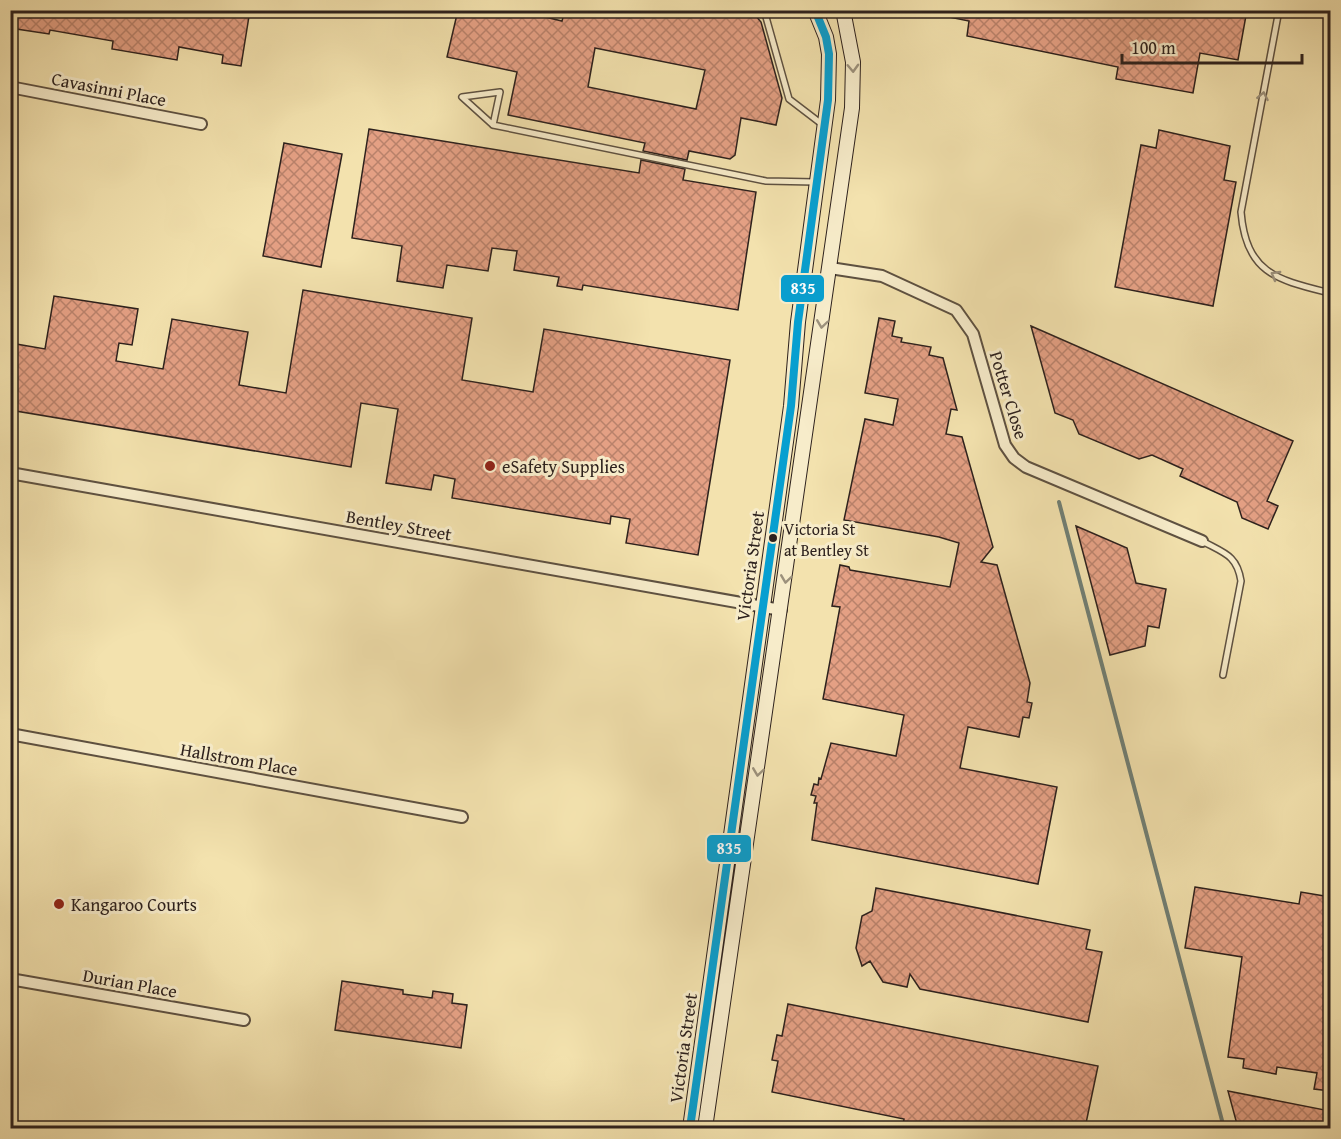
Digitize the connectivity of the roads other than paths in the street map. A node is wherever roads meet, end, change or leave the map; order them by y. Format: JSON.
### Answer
{"nodes":[{"id":1,"x":764,"y":10,"type":"edge"},
{"id":2,"x":815,"y":10,"type":"edge"},
{"id":3,"x":843,"y":10,"type":"edge"},
{"id":4,"x":1279,"y":10,"type":"edge"},
{"id":5,"x":10,"y":87,"type":"edge"},
{"id":6,"x":201,"y":124,"type":"dead end"},
{"id":7,"x":493,"y":125,"type":"junction"},
{"id":8,"x":825,"y":126,"type":"junction"},
{"id":9,"x":817,"y":183,"type":"junction"},
{"id":10,"x":830,"y":268,"type":"junction"},
{"id":11,"x":1330,"y":293,"type":"edge"},
{"id":12,"x":10,"y":473,"type":"edge"},
{"id":13,"x":1202,"y":541,"type":"joint"},
{"id":14,"x":762,"y":607,"type":"junction"},
{"id":15,"x":781,"y":610,"type":"junction"},
{"id":16,"x":1223,"y":675,"type":"dead end"},
{"id":17,"x":10,"y":735,"type":"edge"},
{"id":18,"x":462,"y":817,"type":"dead end"},
{"id":19,"x":10,"y":979,"type":"edge"},
{"id":20,"x":244,"y":1020,"type":"dead end"},
{"id":21,"x":690,"y":1128,"type":"edge"},
{"id":22,"x":705,"y":1128,"type":"edge"}],
"edges":[{"from":1,"to":8,"type":"lane"},
{"from":2,"to":8,"type":"main road","name":"Victoria Street"},
{"from":3,"to":10,"type":"main road","name":"Victoria Street","one_way":true},
{"from":11,"to":4,"type":"lane","one_way":true},
{"from":5,"to":6,"type":"street","name":"Cavasinni Place"},
{"from":7,"to":7,"type":"lane"},
{"from":7,"to":9,"type":"lane"},
{"from":8,"to":9,"type":"main road","name":"Victoria Street"},
{"from":9,"to":14,"type":"main road","name":"Victoria Street"},
{"from":10,"to":13,"type":"street","name":"Potter Close"},
{"from":10,"to":15,"type":"main road","name":"Victoria Street","one_way":true},
{"from":12,"to":14,"type":"street","name":"Bentley Street"},
{"from":13,"to":16,"type":"lane"},
{"from":14,"to":15,"type":"street","name":"Bentley Street"},
{"from":14,"to":21,"type":"main road","name":"Victoria Street"},
{"from":15,"to":22,"type":"main road","name":"Victoria Street","one_way":true},
{"from":17,"to":18,"type":"street","name":"Hallstrom Place"},
{"from":19,"to":20,"type":"street","name":"Durian Place"}]}
